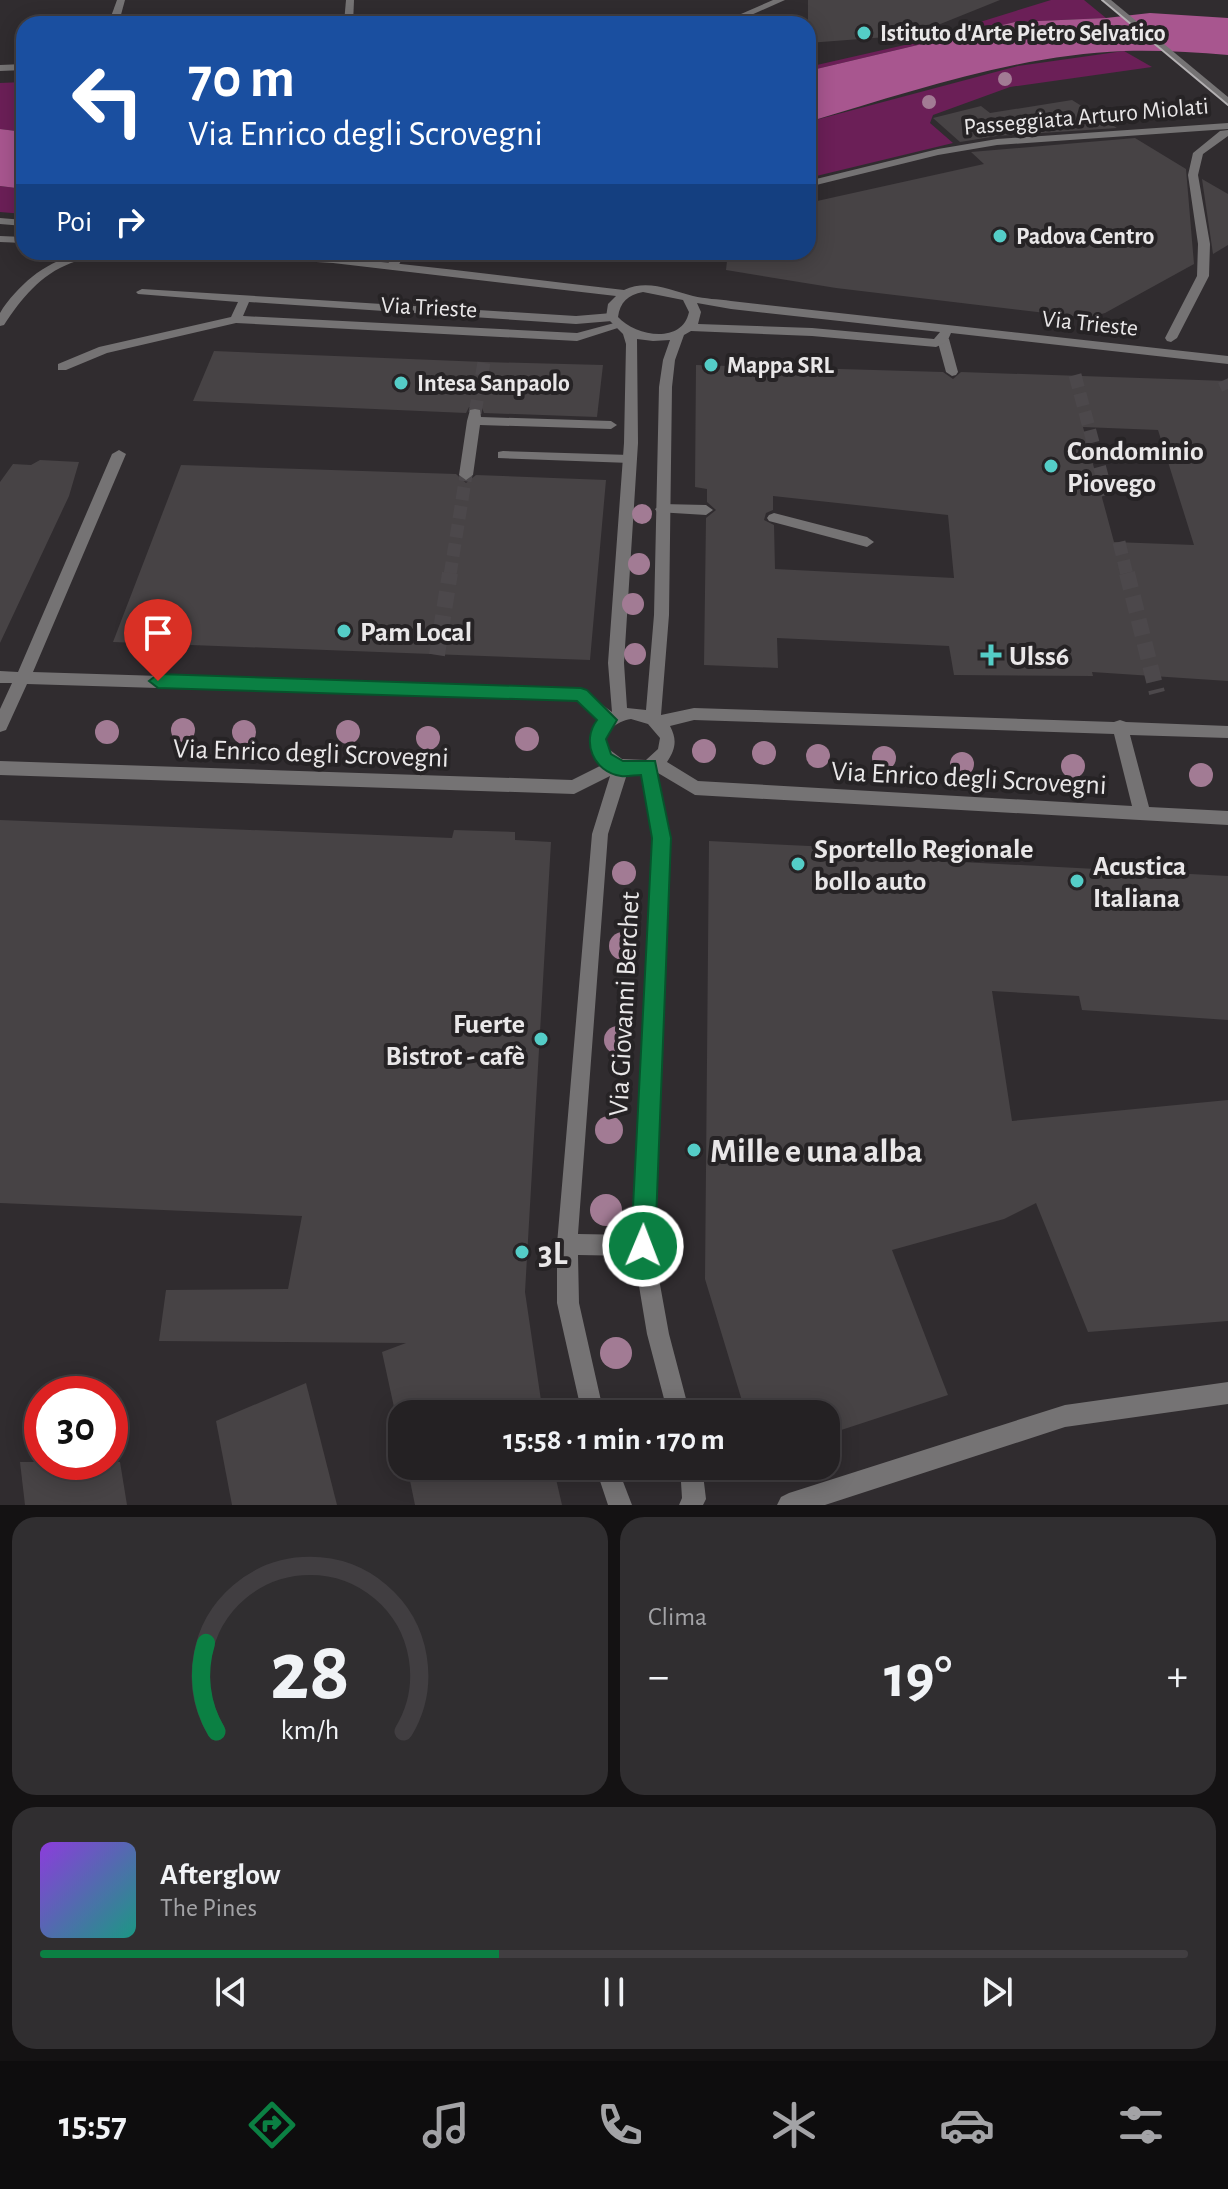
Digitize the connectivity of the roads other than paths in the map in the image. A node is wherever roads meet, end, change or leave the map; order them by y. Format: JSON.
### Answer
{"nodes":[{"id":1,"x":781,"y":0,"type":"edge"},
{"id":2,"x":1108,"y":2,"type":"edge"},
{"id":3,"x":742,"y":16,"type":"edge"},
{"id":4,"x":1196,"y":75,"type":"junction"},
{"id":5,"x":1228,"y":90,"type":"edge"},
{"id":6,"x":1228,"y":102,"type":"edge"},
{"id":7,"x":1228,"y":126,"type":"edge"},
{"id":8,"x":1228,"y":133,"type":"edge"},
{"id":9,"x":816,"y":182,"type":"edge"},
{"id":10,"x":72,"y":260,"type":"edge"},
{"id":11,"x":311,"y":260,"type":"edge"},
{"id":12,"x":396,"y":260,"type":"edge"},
{"id":13,"x":393,"y":266,"type":"junction"},
{"id":14,"x":142,"y":292,"type":"dead end"},
{"id":15,"x":626,"y":294,"type":"junction"},
{"id":16,"x":246,"y":297,"type":"junction"},
{"id":17,"x":688,"y":299,"type":"junction"},
{"id":18,"x":236,"y":319,"type":"junction"},
{"id":19,"x":0,"y":322,"type":"edge"},
{"id":20,"x":620,"y":326,"type":"junction"},
{"id":21,"x":684,"y":330,"type":"junction"},
{"id":22,"x":945,"y":334,"type":"junction"},
{"id":23,"x":1171,"y":338,"type":"dead end"},
{"id":24,"x":1228,"y":360,"type":"edge"},
{"id":25,"x":62,"y":367,"type":"dead end"},
{"id":26,"x":952,"y":372,"type":"dead end"},
{"id":27,"x":611,"y":425,"type":"dead end"},
{"id":28,"x":119,"y":454,"type":"dead end"},
{"id":29,"x":503,"y":455,"type":"dead end"},
{"id":30,"x":630,"y":459,"type":"junction"},
{"id":31,"x":467,"y":472,"type":"tunnel mouth"},
{"id":32,"x":662,"y":509,"type":"junction"},
{"id":33,"x":706,"y":510,"type":"dead end"},
{"id":34,"x":774,"y":518,"type":"dead end"},
{"id":35,"x":867,"y":542,"type":"dead end"},
{"id":36,"x":0,"y":677,"type":"edge"},
{"id":37,"x":20,"y":678,"type":"junction"},
{"id":38,"x":614,"y":717,"type":"junction"},
{"id":39,"x":656,"y":720,"type":"junction"},
{"id":40,"x":0,"y":726,"type":"edge"},
{"id":41,"x":1120,"y":726,"type":"junction"},
{"id":42,"x":1228,"y":732,"type":"edge"},
{"id":43,"x":652,"y":765,"type":"junction"},
{"id":44,"x":618,"y":767,"type":"junction"},
{"id":45,"x":0,"y":768,"type":"edge"},
{"id":46,"x":1142,"y":813,"type":"junction"},
{"id":47,"x":1228,"y":818,"type":"edge"},
{"id":48,"x":567,"y":1244,"type":"junction"},
{"id":49,"x":643,"y":1246,"type":"junction"},
{"id":50,"x":1228,"y":1393,"type":"edge"},
{"id":51,"x":590,"y":1400,"type":"edge"},
{"id":52,"x":675,"y":1400,"type":"edge"},
{"id":53,"x":611,"y":1480,"type":"edge"},
{"id":54,"x":692,"y":1480,"type":"edge"},
{"id":55,"x":802,"y":1503,"type":"edge"},
{"id":56,"x":620,"y":1505,"type":"edge"},
{"id":57,"x":691,"y":1505,"type":"edge"}],
"edges":[{"from":1,"to":3,"type":"street"},
{"from":2,"to":4,"type":"street"},
{"from":4,"to":5,"type":"street"},
{"from":4,"to":6,"type":"street"},
{"from":7,"to":9,"type":"street","name":"Passeggiata Arturo Miolati"},
{"from":8,"to":23,"type":"street","name":"Passeggiata Arturo Miolati"},
{"from":10,"to":19,"type":"street"},
{"from":11,"to":13,"type":"street","name":"Via Trieste"},
{"from":12,"to":13,"type":"street"},
{"from":13,"to":15,"type":"street","name":"Via Trieste"},
{"from":14,"to":16,"type":"street","name":"Via Trieste"},
{"from":15,"to":17,"type":"street","name":"Via Trieste"},
{"from":15,"to":20,"type":"street"},
{"from":16,"to":18,"type":"street"},
{"from":16,"to":20,"type":"street","name":"Via Trieste"},
{"from":17,"to":21,"type":"street"},
{"from":17,"to":22,"type":"street","name":"Via Trieste"},
{"from":18,"to":20,"type":"street","name":"Via Trieste"},
{"from":18,"to":25,"type":"street","name":"Via Trieste"},
{"from":20,"to":21,"type":"street","name":"Via Trieste"},
{"from":20,"to":30,"type":"street"},
{"from":21,"to":22,"type":"street","name":"Via Trieste"},
{"from":21,"to":32,"type":"street"},
{"from":22,"to":24,"type":"street","name":"Via Trieste"},
{"from":22,"to":26,"type":"street"},
{"from":27,"to":31,"type":"street"},
{"from":28,"to":37,"type":"street"},
{"from":29,"to":30,"type":"street"},
{"from":30,"to":38,"type":"street"},
{"from":32,"to":33,"type":"street"},
{"from":32,"to":39,"type":"street"},
{"from":34,"to":35,"type":"street"},
{"from":36,"to":37,"type":"street"},
{"from":37,"to":38,"type":"street"},
{"from":37,"to":40,"type":"street"},
{"from":38,"to":39,"type":"street","name":"Via Enrico degli Scrovegni"},
{"from":38,"to":44,"type":"street"},
{"from":39,"to":41,"type":"street","name":"Via Enrico degli Scrovegni"},
{"from":39,"to":43,"type":"street"},
{"from":41,"to":42,"type":"street","name":"Via Enrico degli Scrovegni"},
{"from":41,"to":46,"type":"street","name":"Via Enrico degli Scrovegni"},
{"from":43,"to":44,"type":"street","name":"Via Enrico degli Scrovegni"},
{"from":43,"to":46,"type":"street","name":"Via Enrico degli Scrovegni"},
{"from":43,"to":49,"type":"street","name":"Via Giovanni Berchet"},
{"from":44,"to":45,"type":"street","name":"Via Enrico degli Scrovegni"},
{"from":44,"to":48,"type":"street","name":"Via Giovanni Berchet"},
{"from":46,"to":47,"type":"street","name":"Via Enrico degli Scrovegni"},
{"from":48,"to":49,"type":"street"},
{"from":48,"to":51,"type":"street","name":"Via Giovanni Berchet"},
{"from":49,"to":52,"type":"street","name":"Via Giovanni Berchet"},
{"from":50,"to":55,"type":"street"},
{"from":53,"to":56,"type":"street"},
{"from":54,"to":57,"type":"street"}]}
